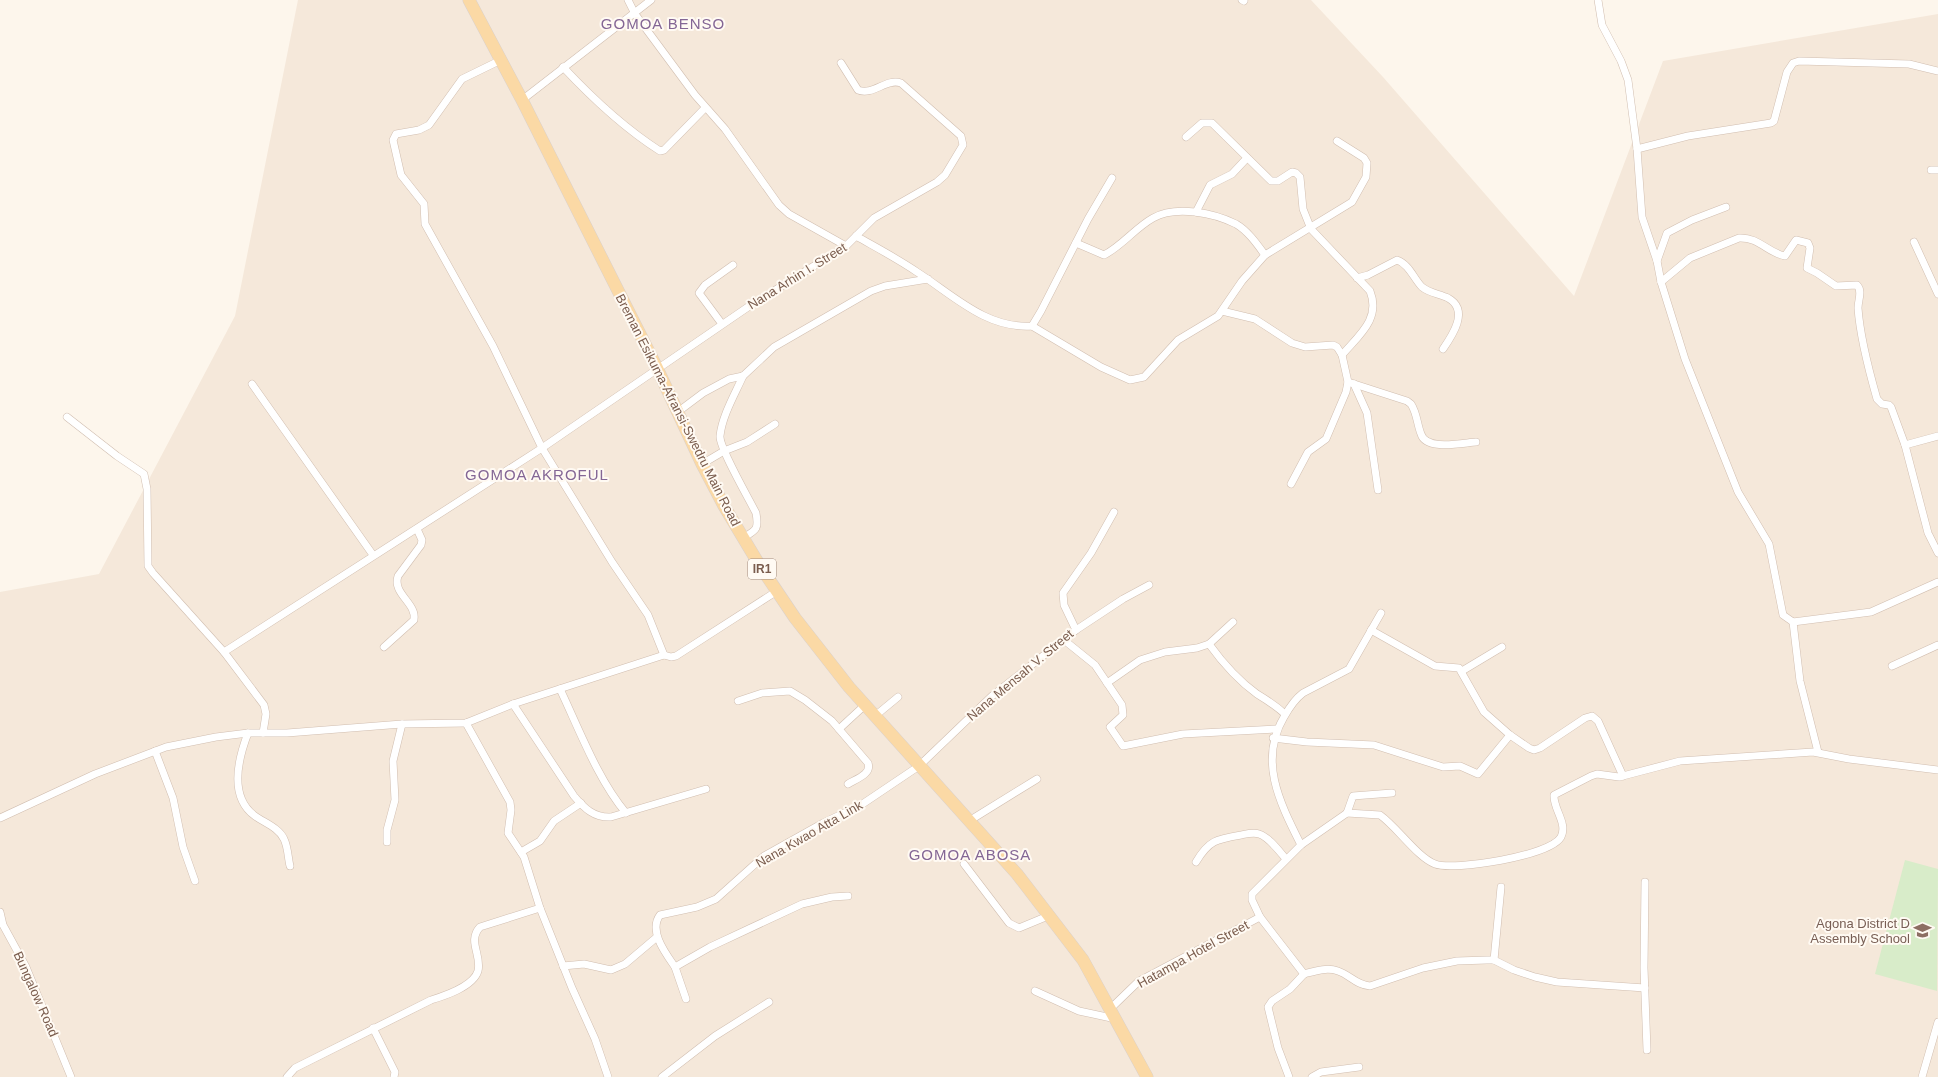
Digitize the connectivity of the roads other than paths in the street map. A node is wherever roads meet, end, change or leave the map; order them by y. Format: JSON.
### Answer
{"nodes":[{"id":1,"x":468,"y":0,"type":"edge"},
{"id":2,"x":628,"y":0,"type":"edge"},
{"id":3,"x":651,"y":0,"type":"edge"},
{"id":4,"x":1598,"y":0,"type":"edge"},
{"id":5,"x":635,"y":14,"type":"junction"},
{"id":6,"x":501,"y":60,"type":"junction"},
{"id":7,"x":841,"y":63,"type":"dead end"},
{"id":8,"x":563,"y":67,"type":"junction"},
{"id":9,"x":1938,"y":71,"type":"edge"},
{"id":10,"x":522,"y":100,"type":"junction"},
{"id":11,"x":706,"y":108,"type":"junction"},
{"id":12,"x":1186,"y":137,"type":"dead end"},
{"id":13,"x":1337,"y":141,"type":"dead end"},
{"id":14,"x":1637,"y":149,"type":"junction"},
{"id":15,"x":1247,"y":158,"type":"junction"},
{"id":16,"x":1112,"y":178,"type":"dead end"},
{"id":17,"x":1726,"y":207,"type":"dead end"},
{"id":18,"x":1196,"y":212,"type":"junction"},
{"id":19,"x":1311,"y":229,"type":"junction"},
{"id":20,"x":856,"y":236,"type":"junction"},
{"id":21,"x":1914,"y":242,"type":"dead end"},
{"id":22,"x":1076,"y":243,"type":"junction"},
{"id":23,"x":846,"y":246,"type":"junction"},
{"id":24,"x":1265,"y":255,"type":"junction"},
{"id":25,"x":1657,"y":260,"type":"junction"},
{"id":26,"x":733,"y":265,"type":"dead end"},
{"id":27,"x":1357,"y":278,"type":"junction"},
{"id":28,"x":928,"y":279,"type":"junction"},
{"id":29,"x":1662,"y":282,"type":"junction"},
{"id":30,"x":1938,"y":294,"type":"edge"},
{"id":31,"x":1222,"y":311,"type":"junction"},
{"id":32,"x":722,"y":324,"type":"junction"},
{"id":33,"x":1032,"y":326,"type":"junction"},
{"id":34,"x":1443,"y":349,"type":"dead end"},
{"id":35,"x":1342,"y":355,"type":"junction"},
{"id":36,"x":657,"y":368,"type":"junction"},
{"id":37,"x":743,"y":376,"type":"junction"},
{"id":38,"x":1351,"y":383,"type":"junction"},
{"id":39,"x":252,"y":384,"type":"dead end"},
{"id":40,"x":679,"y":411,"type":"junction"},
{"id":41,"x":67,"y":417,"type":"dead end"},
{"id":42,"x":774,"y":424,"type":"dead end"},
{"id":43,"x":1938,"y":436,"type":"edge"},
{"id":44,"x":1476,"y":442,"type":"dead end"},
{"id":45,"x":1905,"y":445,"type":"junction"},
{"id":46,"x":542,"y":448,"type":"junction"},
{"id":47,"x":724,"y":451,"type":"junction"},
{"id":48,"x":702,"y":464,"type":"junction"},
{"id":49,"x":1292,"y":484,"type":"dead end"},
{"id":50,"x":1378,"y":490,"type":"dead end"},
{"id":51,"x":1114,"y":512,"type":"dead end"},
{"id":52,"x":417,"y":529,"type":"junction"},
{"id":53,"x":743,"y":538,"type":"junction"},
{"id":54,"x":1938,"y":553,"type":"edge"},
{"id":55,"x":373,"y":555,"type":"junction"},
{"id":56,"x":1938,"y":582,"type":"edge"},
{"id":57,"x":1149,"y":585,"type":"dead end"},
{"id":58,"x":777,"y":591,"type":"junction"},
{"id":59,"x":1381,"y":613,"type":"dead end"},
{"id":60,"x":1233,"y":622,"type":"dead end"},
{"id":61,"x":1793,"y":622,"type":"junction"},
{"id":62,"x":1076,"y":630,"type":"junction"},
{"id":63,"x":1371,"y":630,"type":"junction"},
{"id":64,"x":1064,"y":640,"type":"junction"},
{"id":65,"x":1209,"y":644,"type":"junction"},
{"id":66,"x":1938,"y":645,"type":"edge"},
{"id":67,"x":384,"y":647,"type":"dead end"},
{"id":68,"x":1502,"y":647,"type":"dead end"},
{"id":69,"x":224,"y":652,"type":"junction"},
{"id":70,"x":664,"y":655,"type":"junction"},
{"id":71,"x":1892,"y":666,"type":"dead end"},
{"id":72,"x":1462,"y":671,"type":"junction"},
{"id":73,"x":1107,"y":683,"type":"junction"},
{"id":74,"x":560,"y":689,"type":"junction"},
{"id":75,"x":898,"y":697,"type":"dead end"},
{"id":76,"x":738,"y":701,"type":"dead end"},
{"id":77,"x":513,"y":704,"type":"junction"},
{"id":78,"x":865,"y":706,"type":"junction"},
{"id":79,"x":1285,"y":714,"type":"junction"},
{"id":80,"x":875,"y":716,"type":"junction"},
{"id":81,"x":466,"y":723,"type":"junction"},
{"id":82,"x":402,"y":724,"type":"junction"},
{"id":83,"x":838,"y":729,"type":"junction"},
{"id":84,"x":1276,"y":730,"type":"junction"},
{"id":85,"x":248,"y":733,"type":"junction"},
{"id":86,"x":263,"y":733,"type":"junction"},
{"id":87,"x":1510,"y":735,"type":"junction"},
{"id":88,"x":1273,"y":738,"type":"junction"},
{"id":89,"x":155,"y":751,"type":"junction"},
{"id":90,"x":1818,"y":752,"type":"junction"},
{"id":91,"x":919,"y":766,"type":"junction"},
{"id":92,"x":1938,"y":770,"type":"edge"},
{"id":93,"x":1623,"y":776,"type":"junction"},
{"id":94,"x":1037,"y":779,"type":"dead end"},
{"id":95,"x":848,"y":784,"type":"dead end"},
{"id":96,"x":706,"y":789,"type":"dead end"},
{"id":97,"x":1392,"y":793,"type":"dead end"},
{"id":98,"x":580,"y":803,"type":"junction"},
{"id":99,"x":626,"y":812,"type":"junction"},
{"id":100,"x":1347,"y":813,"type":"junction"},
{"id":101,"x":0,"y":818,"type":"edge"},
{"id":102,"x":969,"y":821,"type":"junction"},
{"id":103,"x":387,"y":842,"type":"dead end"},
{"id":104,"x":1301,"y":845,"type":"junction"},
{"id":105,"x":521,"y":852,"type":"junction"},
{"id":106,"x":1286,"y":858,"type":"junction"},
{"id":107,"x":1196,"y":862,"type":"dead end"},
{"id":108,"x":964,"y":864,"type":"dead end"},
{"id":109,"x":290,"y":866,"type":"dead end"},
{"id":110,"x":195,"y":881,"type":"dead end"},
{"id":111,"x":1645,"y":882,"type":"dead end"},
{"id":112,"x":1502,"y":887,"type":"dead end"},
{"id":113,"x":848,"y":896,"type":"dead end"},
{"id":114,"x":540,"y":908,"type":"junction"},
{"id":115,"x":0,"y":912,"type":"edge"},
{"id":116,"x":1048,"y":916,"type":"junction"},
{"id":117,"x":1260,"y":917,"type":"junction"},
{"id":118,"x":657,"y":937,"type":"junction"},
{"id":119,"x":1494,"y":960,"type":"junction"},
{"id":120,"x":563,"y":966,"type":"junction"},
{"id":121,"x":675,"y":967,"type":"junction"},
{"id":122,"x":1304,"y":974,"type":"junction"},
{"id":123,"x":1645,"y":988,"type":"junction"},
{"id":124,"x":1035,"y":991,"type":"dead end"},
{"id":125,"x":686,"y":999,"type":"dead end"},
{"id":126,"x":769,"y":1002,"type":"dead end"},
{"id":127,"x":1113,"y":1014,"type":"junction"},
{"id":128,"x":1938,"y":1022,"type":"edge"},
{"id":129,"x":373,"y":1028,"type":"junction"},
{"id":130,"x":1647,"y":1050,"type":"dead end"},
{"id":131,"x":1359,"y":1067,"type":"dead end"},
{"id":132,"x":71,"y":1077,"type":"edge"},
{"id":133,"x":287,"y":1077,"type":"edge"},
{"id":134,"x":394,"y":1077,"type":"edge"},
{"id":135,"x":608,"y":1077,"type":"edge"},
{"id":136,"x":662,"y":1077,"type":"edge"},
{"id":137,"x":1147,"y":1077,"type":"edge"},
{"id":138,"x":1288,"y":1077,"type":"edge"},
{"id":139,"x":1312,"y":1077,"type":"edge"},
{"id":140,"x":1922,"y":1077,"type":"edge"}],
"edges":[{"from":1,"to":6,"type":"main road","name":"Breman Esikuma-Afransi-Swedru Main Road","number":"IR1"},
{"from":2,"to":5,"type":"street"},
{"from":3,"to":5,"type":"street"},
{"from":4,"to":14,"type":"street"},
{"from":5,"to":8,"type":"street"},
{"from":5,"to":11,"type":"street"},
{"from":6,"to":10,"type":"main road","name":"Breman Esikuma-Afransi-Swedru Main Road","number":"IR1"},
{"from":6,"to":46,"type":"street"},
{"from":7,"to":20,"type":"street","name":"Nana Arhin I. Street"},
{"from":8,"to":10,"type":"street"},
{"from":8,"to":11,"type":"street"},
{"from":9,"to":14,"type":"street"},
{"from":10,"to":36,"type":"main road","name":"Breman Esikuma-Afransi-Swedru Main Road","number":"IR1"},
{"from":11,"to":23,"type":"street"},
{"from":12,"to":15,"type":"street"},
{"from":13,"to":19,"type":"street"},
{"from":14,"to":25,"type":"street"},
{"from":15,"to":18,"type":"street"},
{"from":15,"to":19,"type":"street"},
{"from":16,"to":22,"type":"street"},
{"from":17,"to":25,"type":"street"},
{"from":18,"to":22,"type":"street"},
{"from":18,"to":24,"type":"street"},
{"from":19,"to":24,"type":"street"},
{"from":19,"to":27,"type":"street"},
{"from":20,"to":23,"type":"street","name":"Nana Arhin I. Street"},
{"from":20,"to":28,"type":"street"},
{"from":21,"to":30,"type":"street"},
{"from":22,"to":33,"type":"street"},
{"from":23,"to":32,"type":"street","name":"Nana Arhin I. Street"},
{"from":24,"to":31,"type":"street"},
{"from":25,"to":29,"type":"street"},
{"from":26,"to":32,"type":"street"},
{"from":27,"to":34,"type":"street"},
{"from":27,"to":35,"type":"street"},
{"from":28,"to":33,"type":"street"},
{"from":28,"to":37,"type":"street"},
{"from":29,"to":45,"type":"street"},
{"from":29,"to":61,"type":"street"},
{"from":31,"to":33,"type":"street"},
{"from":31,"to":35,"type":"street"},
{"from":32,"to":36,"type":"street","name":"Nana Arhin I. Street"},
{"from":35,"to":38,"type":"street"},
{"from":36,"to":40,"type":"main road","name":"Breman Esikuma-Afransi-Swedru Main Road","number":"IR1"},
{"from":36,"to":46,"type":"street","name":"Nana Arhin I. Street"},
{"from":37,"to":40,"type":"street"},
{"from":37,"to":47,"type":"street"},
{"from":38,"to":44,"type":"street"},
{"from":38,"to":49,"type":"street"},
{"from":38,"to":50,"type":"street"},
{"from":39,"to":55,"type":"street"},
{"from":40,"to":48,"type":"main road","name":"Breman Esikuma-Afransi-Swedru Main Road","number":"IR1"},
{"from":41,"to":69,"type":"street"},
{"from":42,"to":47,"type":"street"},
{"from":43,"to":45,"type":"street"},
{"from":45,"to":54,"type":"street"},
{"from":46,"to":52,"type":"street","name":"Nana Arhin I. Street"},
{"from":46,"to":70,"type":"street"},
{"from":47,"to":48,"type":"street"},
{"from":47,"to":53,"type":"street"},
{"from":48,"to":53,"type":"main road","name":"Breman Esikuma-Afransi-Swedru Main Road","number":"IR1"},
{"from":51,"to":62,"type":"street","name":"Nana Mensah V. Street"},
{"from":52,"to":55,"type":"street","name":"Nana Arhin I. Street"},
{"from":52,"to":67,"type":"street"},
{"from":53,"to":58,"type":"main road","name":"Breman Esikuma-Afransi-Swedru Main Road","number":"IR1"},
{"from":55,"to":69,"type":"street","name":"Nana Arhin I. Street"},
{"from":56,"to":61,"type":"street"},
{"from":57,"to":62,"type":"street"},
{"from":58,"to":70,"type":"street"},
{"from":58,"to":78,"type":"main road","name":"Breman Esikuma-Afransi-Swedru Main Road","number":"IR1"},
{"from":59,"to":63,"type":"street"},
{"from":60,"to":65,"type":"street"},
{"from":61,"to":90,"type":"street"},
{"from":62,"to":64,"type":"street","name":"Nana Mensah V. Street"},
{"from":63,"to":72,"type":"street"},
{"from":63,"to":79,"type":"street"},
{"from":64,"to":73,"type":"street"},
{"from":64,"to":91,"type":"street","name":"Nana Mensah V. Street"},
{"from":65,"to":73,"type":"street"},
{"from":65,"to":79,"type":"street"},
{"from":66,"to":71,"type":"street"},
{"from":68,"to":72,"type":"street"},
{"from":69,"to":86,"type":"street"},
{"from":70,"to":74,"type":"street"},
{"from":72,"to":87,"type":"street"},
{"from":73,"to":84,"type":"street"},
{"from":74,"to":77,"type":"street"},
{"from":74,"to":99,"type":"street"},
{"from":75,"to":80,"type":"street"},
{"from":76,"to":83,"type":"street"},
{"from":77,"to":81,"type":"street"},
{"from":77,"to":98,"type":"street"},
{"from":78,"to":80,"type":"main road","name":"Breman Esikuma-Afransi-Swedru Main Road","number":"IR1"},
{"from":78,"to":83,"type":"street"},
{"from":79,"to":84,"type":"street"},
{"from":80,"to":91,"type":"main road","name":"Breman Esikuma-Afransi-Swedru Main Road","number":"IR1"},
{"from":81,"to":82,"type":"street"},
{"from":81,"to":105,"type":"street"},
{"from":82,"to":86,"type":"street"},
{"from":82,"to":103,"type":"street"},
{"from":83,"to":95,"type":"street"},
{"from":84,"to":88,"type":"street"},
{"from":85,"to":86,"type":"street"},
{"from":85,"to":89,"type":"street"},
{"from":85,"to":109,"type":"street"},
{"from":87,"to":88,"type":"street"},
{"from":87,"to":93,"type":"street"},
{"from":88,"to":104,"type":"street"},
{"from":89,"to":101,"type":"street"},
{"from":89,"to":110,"type":"street"},
{"from":90,"to":92,"type":"street"},
{"from":90,"to":93,"type":"street"},
{"from":91,"to":102,"type":"main road","name":"Breman Esikuma-Afransi-Swedru Main Road","number":"IR1"},
{"from":91,"to":118,"type":"street","name":"Nana Kwao Atta Link"},
{"from":93,"to":100,"type":"street"},
{"from":94,"to":102,"type":"street"},
{"from":96,"to":99,"type":"street"},
{"from":97,"to":100,"type":"street"},
{"from":98,"to":99,"type":"street"},
{"from":98,"to":105,"type":"street"},
{"from":100,"to":104,"type":"street"},
{"from":102,"to":116,"type":"main road","name":"Breman Esikuma-Afransi-Swedru Main Road","number":"IR1"},
{"from":104,"to":106,"type":"street"},
{"from":105,"to":114,"type":"street"},
{"from":106,"to":107,"type":"street"},
{"from":106,"to":117,"type":"street"},
{"from":108,"to":116,"type":"street"},
{"from":111,"to":123,"type":"street"},
{"from":112,"to":119,"type":"street"},
{"from":113,"to":121,"type":"street"},
{"from":114,"to":120,"type":"street"},
{"from":114,"to":129,"type":"street"},
{"from":115,"to":132,"type":"street","name":"Bungalow Road"},
{"from":116,"to":127,"type":"main road","name":"Breman Esikuma-Afransi-Swedru Main Road","number":"IR1"},
{"from":117,"to":122,"type":"street"},
{"from":117,"to":127,"type":"street","name":"Hatampa Hotel Street"},
{"from":118,"to":120,"type":"street"},
{"from":118,"to":121,"type":"street"},
{"from":119,"to":122,"type":"street"},
{"from":119,"to":123,"type":"street"},
{"from":120,"to":135,"type":"street"},
{"from":121,"to":125,"type":"street"},
{"from":122,"to":138,"type":"street"},
{"from":123,"to":130,"type":"street"},
{"from":124,"to":127,"type":"street"},
{"from":126,"to":136,"type":"street"},
{"from":127,"to":137,"type":"main road","name":"Breman Esikuma-Afransi-Swedru Main Road","number":"IR1"},
{"from":128,"to":140,"type":"street"},
{"from":129,"to":133,"type":"street"},
{"from":129,"to":134,"type":"street"},
{"from":131,"to":139,"type":"street"}]}
